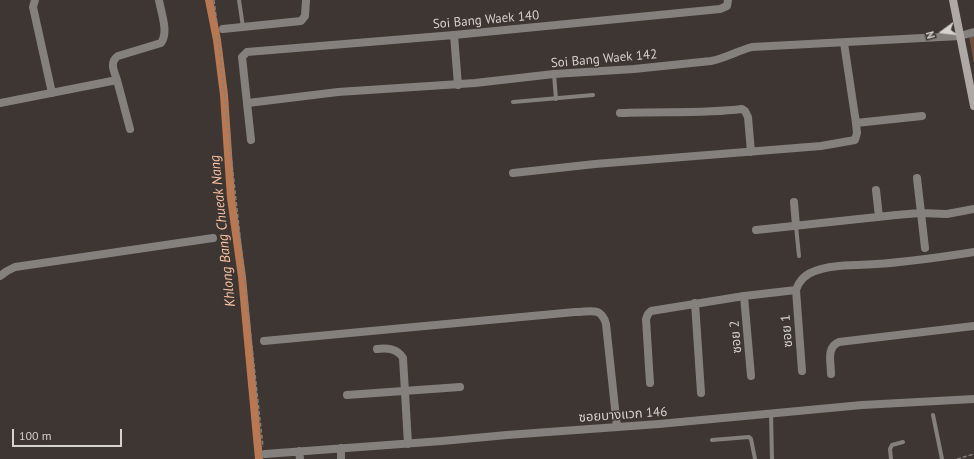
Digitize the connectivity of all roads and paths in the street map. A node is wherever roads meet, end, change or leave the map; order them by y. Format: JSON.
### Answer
{"nodes":[{"id":1,"x":35,"y":0,"type":"edge"},
{"id":2,"x":159,"y":0,"type":"edge"},
{"id":3,"x":214,"y":0,"type":"edge"},
{"id":4,"x":239,"y":0,"type":"edge"},
{"id":5,"x":306,"y":0,"type":"edge"},
{"id":6,"x":728,"y":0,"type":"edge"},
{"id":7,"x":953,"y":0,"type":"edge"},
{"id":8,"x":243,"y":27,"type":"junction"},
{"id":9,"x":223,"y":29,"type":"dead end"},
{"id":10,"x":974,"y":32,"type":"edge"},
{"id":11,"x":454,"y":35,"type":"junction"},
{"id":12,"x":960,"y":36,"type":"junction"},
{"id":13,"x":844,"y":43,"type":"junction"},
{"id":14,"x":554,"y":74,"type":"junction"},
{"id":15,"x":117,"y":80,"type":"junction"},
{"id":16,"x":458,"y":85,"type":"junction"},
{"id":17,"x":52,"y":93,"type":"junction"},
{"id":18,"x":593,"y":95,"type":"dead end"},
{"id":19,"x":556,"y":98,"type":"junction"},
{"id":20,"x":513,"y":102,"type":"dead end"},
{"id":21,"x":0,"y":103,"type":"edge"},
{"id":22,"x":248,"y":103,"type":"junction"},
{"id":23,"x":974,"y":105,"type":"edge"},
{"id":24,"x":620,"y":113,"type":"dead end"},
{"id":25,"x":922,"y":116,"type":"dead end"},
{"id":26,"x":856,"y":122,"type":"junction"},
{"id":27,"x":130,"y":130,"type":"dead end"},
{"id":28,"x":250,"y":140,"type":"dead end"},
{"id":29,"x":751,"y":152,"type":"junction"},
{"id":30,"x":513,"y":173,"type":"dead end"},
{"id":31,"x":917,"y":178,"type":"dead end"},
{"id":32,"x":876,"y":190,"type":"dead end"},
{"id":33,"x":794,"y":202,"type":"dead end"},
{"id":34,"x":974,"y":209,"type":"edge"},
{"id":35,"x":920,"y":213,"type":"junction"},
{"id":36,"x":879,"y":216,"type":"junction"},
{"id":37,"x":796,"y":226,"type":"junction"},
{"id":38,"x":756,"y":230,"type":"dead end"},
{"id":39,"x":213,"y":238,"type":"dead end"},
{"id":40,"x":925,"y":248,"type":"dead end"},
{"id":41,"x":974,"y":252,"type":"edge"},
{"id":42,"x":799,"y":256,"type":"dead end"},
{"id":43,"x":0,"y":276,"type":"edge"},
{"id":44,"x":796,"y":290,"type":"junction"},
{"id":45,"x":744,"y":296,"type":"junction"},
{"id":46,"x":695,"y":303,"type":"junction"},
{"id":47,"x":974,"y":326,"type":"edge"},
{"id":48,"x":264,"y":341,"type":"dead end"},
{"id":49,"x":377,"y":349,"type":"dead end"},
{"id":50,"x":802,"y":371,"type":"dead end"},
{"id":51,"x":831,"y":374,"type":"dead end"},
{"id":52,"x":751,"y":376,"type":"dead end"},
{"id":53,"x":650,"y":384,"type":"dead end"},
{"id":54,"x":460,"y":386,"type":"dead end"},
{"id":55,"x":406,"y":391,"type":"junction"},
{"id":56,"x":701,"y":392,"type":"dead end"},
{"id":57,"x":348,"y":395,"type":"dead end"},
{"id":58,"x":974,"y":399,"type":"edge"},
{"id":59,"x":771,"y":413,"type":"junction"},
{"id":60,"x":933,"y":415,"type":"dead end"},
{"id":61,"x":617,"y":427,"type":"junction"},
{"id":62,"x":712,"y":440,"type":"dead end"},
{"id":63,"x":903,"y":442,"type":"dead end"},
{"id":64,"x":408,"y":444,"type":"junction"},
{"id":65,"x":341,"y":448,"type":"junction"},
{"id":66,"x":267,"y":453,"type":"joint"},
{"id":67,"x":974,"y":454,"type":"edge"},
{"id":68,"x":299,"y":455,"type":"edge"},
{"id":69,"x":341,"y":459,"type":"edge"},
{"id":70,"x":754,"y":459,"type":"edge"},
{"id":71,"x":772,"y":459,"type":"edge"},
{"id":72,"x":891,"y":459,"type":"edge"},
{"id":73,"x":942,"y":459,"type":"edge"},
{"id":74,"x":957,"y":459,"type":"edge"}],
"edges":[{"from":1,"to":17,"type":"street"},
{"from":2,"to":15,"type":"street"},
{"from":3,"to":66,"type":"path"},
{"from":4,"to":8,"type":"lane"},
{"from":5,"to":8,"type":"street"},
{"from":6,"to":11,"type":"street","name":"Soi Bang Waek 140"},
{"from":7,"to":12,"type":"main road"},
{"from":8,"to":9,"type":"street"},
{"from":10,"to":12,"type":"street","name":"Soi Bang Waek 142"},
{"from":11,"to":16,"type":"street"},
{"from":11,"to":22,"type":"street","name":"Soi Bang Waek 140"},
{"from":12,"to":13,"type":"street","name":"Soi Bang Waek 142"},
{"from":12,"to":23,"type":"main road"},
{"from":13,"to":14,"type":"street","name":"Soi Bang Waek 142"},
{"from":13,"to":26,"type":"street"},
{"from":14,"to":16,"type":"street","name":"Soi Bang Waek 142"},
{"from":14,"to":19,"type":"lane"},
{"from":15,"to":17,"type":"street"},
{"from":15,"to":27,"type":"street"},
{"from":16,"to":22,"type":"street","name":"Soi Bang Waek 142"},
{"from":17,"to":21,"type":"street"},
{"from":18,"to":19,"type":"lane"},
{"from":19,"to":20,"type":"lane"},
{"from":22,"to":28,"type":"street"},
{"from":24,"to":29,"type":"street"},
{"from":25,"to":26,"type":"street"},
{"from":26,"to":29,"type":"street"},
{"from":29,"to":30,"type":"street"},
{"from":31,"to":35,"type":"street"},
{"from":32,"to":36,"type":"street"},
{"from":33,"to":37,"type":"street"},
{"from":34,"to":35,"type":"street"},
{"from":35,"to":36,"type":"street"},
{"from":35,"to":40,"type":"street"},
{"from":36,"to":37,"type":"street"},
{"from":37,"to":38,"type":"street"},
{"from":37,"to":42,"type":"lane"},
{"from":39,"to":43,"type":"street"},
{"from":41,"to":44,"type":"street"},
{"from":44,"to":45,"type":"street"},
{"from":44,"to":50,"type":"street","name":"ซอย 1"},
{"from":45,"to":46,"type":"street"},
{"from":45,"to":52,"type":"street","name":"ซอย 2"},
{"from":46,"to":53,"type":"street"},
{"from":46,"to":56,"type":"street"},
{"from":47,"to":51,"type":"street"},
{"from":48,"to":61,"type":"street"},
{"from":49,"to":55,"type":"street"},
{"from":54,"to":55,"type":"street"},
{"from":55,"to":57,"type":"street"},
{"from":55,"to":64,"type":"street"},
{"from":58,"to":59,"type":"street","name":"ซอยบางแวก 146"},
{"from":59,"to":61,"type":"street","name":"ซอยบางแวก 146"},
{"from":59,"to":71,"type":"lane"},
{"from":60,"to":73,"type":"lane"},
{"from":61,"to":64,"type":"street","name":"ซอยบางแวก 146"},
{"from":62,"to":70,"type":"lane"},
{"from":63,"to":72,"type":"lane"},
{"from":64,"to":65,"type":"street","name":"ซอยบางแวก 146"},
{"from":65,"to":68,"type":"street","name":"ซอยบางแวก 146"},
{"from":65,"to":69,"type":"street"},
{"from":66,"to":68,"type":"street","name":"ซอยบางแวก 146"},
{"from":67,"to":74,"type":"path"}]}
